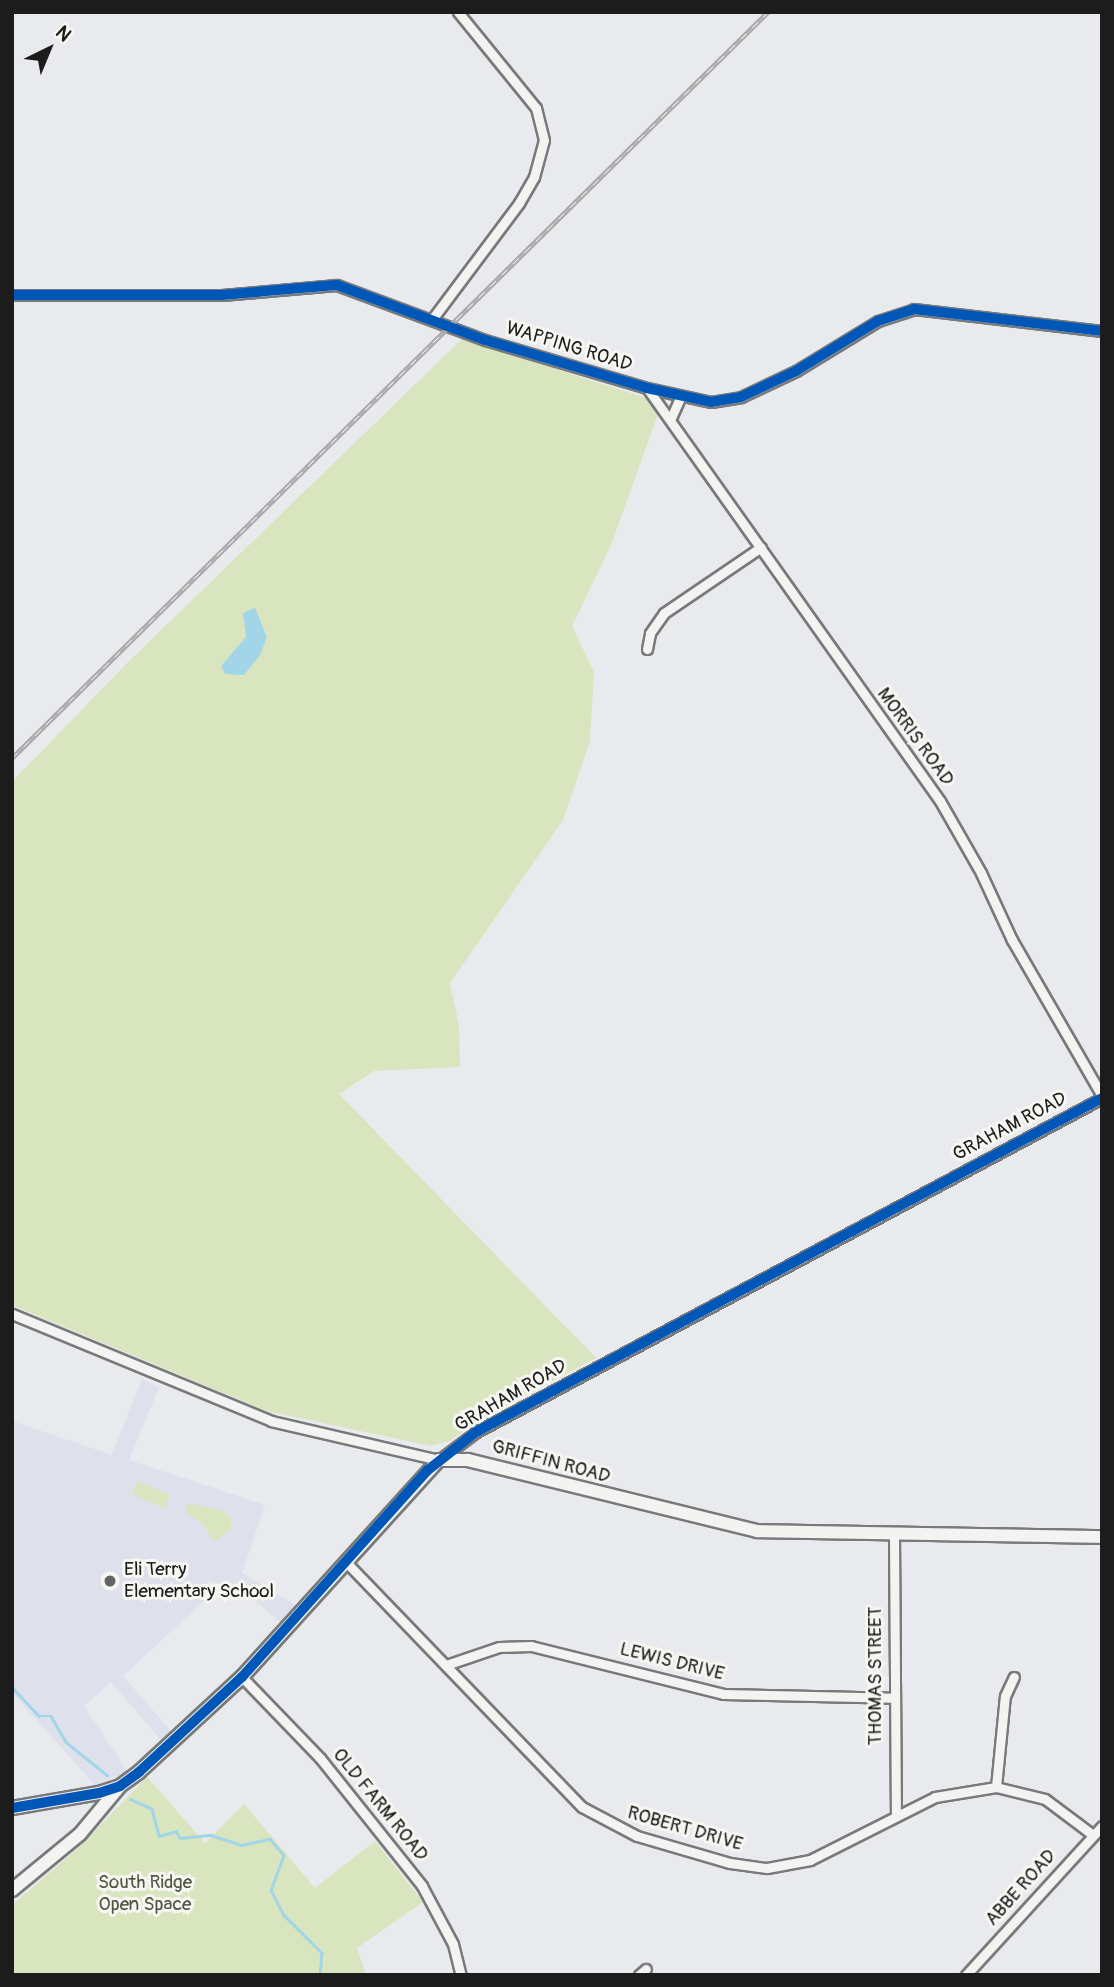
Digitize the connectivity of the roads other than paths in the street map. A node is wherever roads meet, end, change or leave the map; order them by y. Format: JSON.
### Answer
{"nodes":[{"id":1,"x":458,"y":12,"type":"edge"},
{"id":2,"x":12,"y":295,"type":"edge"},
{"id":3,"x":433,"y":318,"type":"junction"},
{"id":4,"x":1102,"y":331,"type":"edge"},
{"id":5,"x":647,"y":388,"type":"junction"},
{"id":6,"x":681,"y":396,"type":"junction"},
{"id":7,"x":671,"y":418,"type":"junction"},
{"id":8,"x":761,"y":548,"type":"junction"},
{"id":9,"x":647,"y":649,"type":"dead end"},
{"id":10,"x":1102,"y":1097,"type":"edge"},
{"id":11,"x":12,"y":1314,"type":"edge"},
{"id":12,"x":439,"y":1460,"type":"junction"},
{"id":13,"x":894,"y":1536,"type":"junction"},
{"id":14,"x":1102,"y":1537,"type":"edge"},
{"id":15,"x":346,"y":1562,"type":"junction"},
{"id":16,"x":446,"y":1665,"type":"junction"},
{"id":17,"x":1014,"y":1676,"type":"dead end"},
{"id":18,"x":242,"y":1677,"type":"junction"},
{"id":19,"x":893,"y":1698,"type":"junction"},
{"id":20,"x":120,"y":1786,"type":"junction"},
{"id":21,"x":996,"y":1787,"type":"junction"},
{"id":22,"x":12,"y":1808,"type":"edge"},
{"id":23,"x":896,"y":1816,"type":"junction"},
{"id":24,"x":1102,"y":1826,"type":"edge"},
{"id":25,"x":1093,"y":1835,"type":"junction"},
{"id":26,"x":12,"y":1890,"type":"edge"},
{"id":27,"x":461,"y":1975,"type":"edge"},
{"id":28,"x":966,"y":1975,"type":"edge"}],
"edges":[{"from":1,"to":3,"type":"street"},
{"from":2,"to":3,"type":"street","name":"WAPPING ROAD"},
{"from":3,"to":5,"type":"street","name":"WAPPING ROAD"},
{"from":4,"to":6,"type":"street","name":"WAPPING ROAD"},
{"from":5,"to":6,"type":"street","name":"WAPPING ROAD"},
{"from":5,"to":7,"type":"street","name":"MORRIS ROAD"},
{"from":6,"to":7,"type":"street"},
{"from":7,"to":8,"type":"street","name":"MORRIS ROAD"},
{"from":8,"to":9,"type":"street"},
{"from":8,"to":10,"type":"street","name":"MORRIS ROAD"},
{"from":10,"to":12,"type":"street","name":"GRAHAM ROAD"},
{"from":11,"to":12,"type":"street","name":"GRIFFIN ROAD"},
{"from":12,"to":13,"type":"street","name":"GRIFFIN ROAD"},
{"from":12,"to":15,"type":"street","name":"GRAHAM ROAD"},
{"from":13,"to":14,"type":"street","name":"GRIFFIN ROAD"},
{"from":13,"to":19,"type":"street","name":"THOMAS STREET"},
{"from":15,"to":16,"type":"street","name":"ROBERT DRIVE"},
{"from":15,"to":18,"type":"street","name":"GRAHAM ROAD"},
{"from":16,"to":19,"type":"street","name":"LEWIS DRIVE"},
{"from":16,"to":23,"type":"street","name":"ROBERT DRIVE"},
{"from":17,"to":21,"type":"street"},
{"from":18,"to":20,"type":"street","name":"GRAHAM ROAD"},
{"from":18,"to":27,"type":"street","name":"OLD FARM ROAD"},
{"from":19,"to":23,"type":"street","name":"THOMAS STREET"},
{"from":20,"to":22,"type":"street"},
{"from":20,"to":26,"type":"street","name":"GRAHAM ROAD"},
{"from":21,"to":23,"type":"street","name":"ROBERT DRIVE"},
{"from":21,"to":25,"type":"street","name":"ROBERT DRIVE"},
{"from":24,"to":25,"type":"street","name":"ABBE ROAD"},
{"from":25,"to":28,"type":"street","name":"ABBE ROAD"}]}
